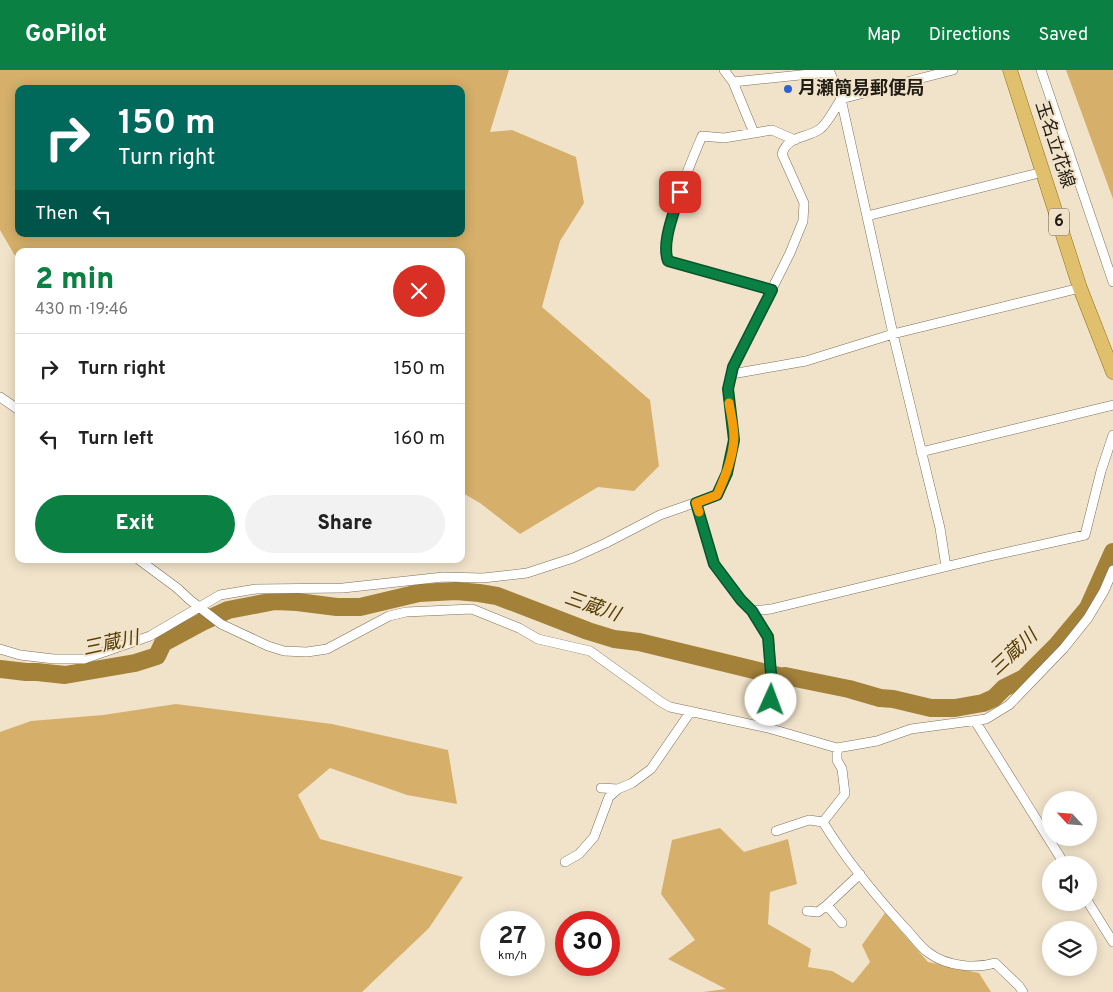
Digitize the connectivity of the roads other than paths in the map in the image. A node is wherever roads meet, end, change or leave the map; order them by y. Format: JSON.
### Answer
{"nodes":[{"id":1,"x":724,"y":70,"type":"edge"},
{"id":2,"x":953,"y":70,"type":"edge"},
{"id":3,"x":1010,"y":70,"type":"edge"},
{"id":4,"x":1041,"y":70,"type":"edge"},
{"id":5,"x":829,"y":71,"type":"edge"},
{"id":6,"x":733,"y":82,"type":"junction"},
{"id":7,"x":841,"y":99,"type":"junction"},
{"id":8,"x":754,"y":133,"type":"junction"},
{"id":9,"x":795,"y":140,"type":"junction"},
{"id":10,"x":1043,"y":172,"type":"junction"},
{"id":11,"x":867,"y":216,"type":"junction"},
{"id":12,"x":1113,"y":282,"type":"edge"},
{"id":13,"x":1080,"y":288,"type":"junction"},
{"id":14,"x":772,"y":290,"type":"junction"},
{"id":15,"x":893,"y":334,"type":"junction"},
{"id":16,"x":1113,"y":372,"type":"edge"},
{"id":17,"x":732,"y":374,"type":"junction"},
{"id":18,"x":0,"y":397,"type":"edge"},
{"id":19,"x":1113,"y":405,"type":"edge"},
{"id":20,"x":15,"y":407,"type":"edge"},
{"id":21,"x":1113,"y":436,"type":"edge"},
{"id":22,"x":922,"y":452,"type":"junction"},
{"id":23,"x":696,"y":503,"type":"junction"},
{"id":24,"x":143,"y":563,"type":"edge"},
{"id":25,"x":946,"y":567,"type":"junction"},
{"id":26,"x":1113,"y":570,"type":"edge"},
{"id":27,"x":198,"y":606,"type":"junction"},
{"id":28,"x":752,"y":611,"type":"junction"},
{"id":29,"x":0,"y":649,"type":"edge"},
{"id":30,"x":691,"y":711,"type":"junction"},
{"id":31,"x":975,"y":720,"type":"junction"},
{"id":32,"x":768,"y":728,"type":"junction"},
{"id":33,"x":837,"y":748,"type":"junction"},
{"id":34,"x":601,"y":788,"type":"dead end"},
{"id":35,"x":618,"y":789,"type":"junction"},
{"id":36,"x":823,"y":822,"type":"junction"},
{"id":37,"x":776,"y":831,"type":"dead end"},
{"id":38,"x":1059,"y":856,"type":"edge"},
{"id":39,"x":565,"y":862,"type":"dead end"},
{"id":40,"x":860,"y":874,"type":"junction"},
{"id":41,"x":827,"y":905,"type":"junction"},
{"id":42,"x":807,"y":911,"type":"dead end"},
{"id":43,"x":1094,"y":911,"type":"edge"},
{"id":44,"x":842,"y":924,"type":"dead end"},
{"id":45,"x":1113,"y":942,"type":"edge"},
{"id":46,"x":1023,"y":992,"type":"edge"}],
"edges":[{"from":1,"to":6,"type":"street"},
{"from":2,"to":7,"type":"street"},
{"from":3,"to":10,"type":"main road","name":"玉名立花線","number":"6"},
{"from":4,"to":12,"type":"street"},
{"from":5,"to":6,"type":"street"},
{"from":5,"to":7,"type":"street"},
{"from":6,"to":8,"type":"street"},
{"from":7,"to":9,"type":"street"},
{"from":7,"to":11,"type":"street"},
{"from":8,"to":9,"type":"street"},
{"from":8,"to":14,"type":"street"},
{"from":9,"to":14,"type":"street"},
{"from":10,"to":11,"type":"street"},
{"from":10,"to":13,"type":"main road","name":"玉名立花線","number":"6"},
{"from":11,"to":15,"type":"street"},
{"from":13,"to":15,"type":"street"},
{"from":13,"to":16,"type":"main road","name":"玉名立花線","number":"6"},
{"from":14,"to":17,"type":"street"},
{"from":15,"to":17,"type":"street"},
{"from":15,"to":22,"type":"street"},
{"from":17,"to":23,"type":"street"},
{"from":18,"to":20,"type":"street"},
{"from":19,"to":22,"type":"street"},
{"from":21,"to":25,"type":"street"},
{"from":22,"to":25,"type":"street"},
{"from":23,"to":27,"type":"street"},
{"from":23,"to":28,"type":"street"},
{"from":24,"to":27,"type":"street"},
{"from":25,"to":28,"type":"street"},
{"from":26,"to":31,"type":"street"},
{"from":27,"to":29,"type":"street"},
{"from":27,"to":30,"type":"street"},
{"from":28,"to":32,"type":"street"},
{"from":30,"to":32,"type":"street"},
{"from":30,"to":35,"type":"street"},
{"from":31,"to":33,"type":"street"},
{"from":31,"to":38,"type":"street"},
{"from":32,"to":33,"type":"street"},
{"from":33,"to":36,"type":"street"},
{"from":34,"to":35,"type":"street"},
{"from":35,"to":39,"type":"street"},
{"from":36,"to":37,"type":"street"},
{"from":36,"to":40,"type":"street"},
{"from":40,"to":41,"type":"street"},
{"from":40,"to":46,"type":"street"},
{"from":41,"to":42,"type":"street"},
{"from":41,"to":44,"type":"street"},
{"from":43,"to":45,"type":"street"}]}
